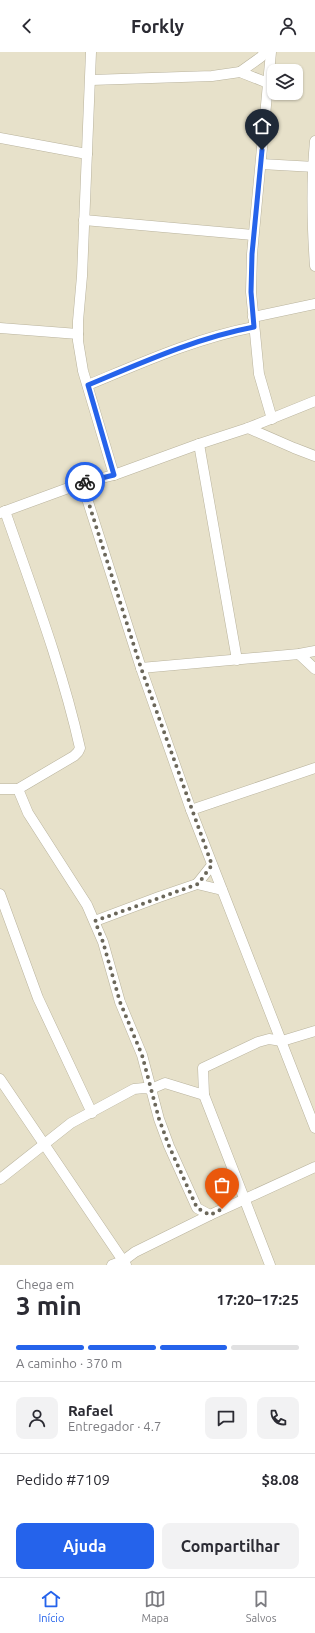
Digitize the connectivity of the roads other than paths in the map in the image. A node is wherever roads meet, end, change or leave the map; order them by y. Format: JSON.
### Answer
{"nodes":[{"id":1,"x":91,"y":52,"type":"edge"},
{"id":2,"x":265,"y":52,"type":"edge"},
{"id":3,"x":271,"y":52,"type":"edge"},
{"id":4,"x":270,"y":64,"type":"edge"},
{"id":5,"x":240,"y":72,"type":"junction"},
{"id":6,"x":91,"y":80,"type":"junction"},
{"id":7,"x":267,"y":83,"type":"edge"},
{"id":8,"x":267,"y":95,"type":"edge"},
{"id":9,"x":0,"y":138,"type":"edge"},
{"id":10,"x":315,"y":141,"type":"edge"},
{"id":11,"x":87,"y":154,"type":"junction"},
{"id":12,"x":261,"y":164,"type":"junction"},
{"id":13,"x":314,"y":167,"type":"edge"},
{"id":14,"x":84,"y":220,"type":"junction"},
{"id":15,"x":253,"y":235,"type":"junction"},
{"id":16,"x":315,"y":266,"type":"edge"},
{"id":17,"x":315,"y":304,"type":"edge"},
{"id":18,"x":253,"y":322,"type":"junction"},
{"id":19,"x":0,"y":328,"type":"edge"},
{"id":20,"x":78,"y":334,"type":"junction"},
{"id":21,"x":88,"y":385,"type":"junction"},
{"id":22,"x":315,"y":401,"type":"edge"},
{"id":23,"x":272,"y":419,"type":"junction"},
{"id":24,"x":248,"y":428,"type":"junction"},
{"id":25,"x":199,"y":444,"type":"junction"},
{"id":26,"x":315,"y":456,"type":"edge"},
{"id":27,"x":114,"y":475,"type":"junction"},
{"id":28,"x":82,"y":482,"type":"junction"},
{"id":29,"x":2,"y":512,"type":"edge"},
{"id":30,"x":315,"y":651,"type":"edge"},
{"id":31,"x":299,"y":654,"type":"junction"},
{"id":32,"x":237,"y":660,"type":"junction"},
{"id":33,"x":141,"y":668,"type":"junction"},
{"id":34,"x":315,"y":669,"type":"edge"},
{"id":35,"x":315,"y":768,"type":"edge"},
{"id":36,"x":0,"y":789,"type":"edge"},
{"id":37,"x":18,"y":789,"type":"junction"},
{"id":38,"x":191,"y":810,"type":"junction"},
{"id":39,"x":212,"y":865,"type":"junction"},
{"id":40,"x":198,"y":884,"type":"junction"},
{"id":41,"x":222,"y":890,"type":"junction"},
{"id":42,"x":0,"y":894,"type":"edge"},
{"id":43,"x":95,"y":921,"type":"junction"},
{"id":44,"x":315,"y":1031,"type":"edge"},
{"id":45,"x":282,"y":1041,"type":"junction"},
{"id":46,"x":0,"y":1079,"type":"edge"},
{"id":47,"x":151,"y":1089,"type":"junction"},
{"id":48,"x":204,"y":1095,"type":"junction"},
{"id":49,"x":92,"y":1113,"type":"junction"},
{"id":50,"x":315,"y":1128,"type":"edge"},
{"id":51,"x":44,"y":1146,"type":"junction"},
{"id":52,"x":315,"y":1166,"type":"edge"},
{"id":53,"x":0,"y":1179,"type":"edge"},
{"id":54,"x":245,"y":1198,"type":"junction"},
{"id":55,"x":197,"y":1208,"type":"junction"},
{"id":56,"x":210,"y":1215,"type":"junction"},
{"id":57,"x":197,"y":1221,"type":"junction"},
{"id":58,"x":125,"y":1263,"type":"edge"},
{"id":59,"x":112,"y":1265,"type":"edge"},
{"id":60,"x":270,"y":1265,"type":"edge"}],
"edges":[{"from":1,"to":6,"type":"street"},
{"from":2,"to":5,"type":"street"},
{"from":3,"to":4,"type":"street"},
{"from":5,"to":6,"type":"street"},
{"from":5,"to":7,"type":"street"},
{"from":6,"to":11,"type":"street"},
{"from":8,"to":12,"type":"street"},
{"from":9,"to":11,"type":"street"},
{"from":10,"to":13,"type":"street"},
{"from":11,"to":14,"type":"street"},
{"from":12,"to":13,"type":"street"},
{"from":12,"to":15,"type":"street"},
{"from":13,"to":16,"type":"street"},
{"from":14,"to":15,"type":"street"},
{"from":14,"to":20,"type":"street"},
{"from":15,"to":18,"type":"street"},
{"from":17,"to":18,"type":"street"},
{"from":18,"to":21,"type":"street"},
{"from":18,"to":23,"type":"street"},
{"from":19,"to":20,"type":"street"},
{"from":20,"to":21,"type":"street"},
{"from":21,"to":27,"type":"street"},
{"from":22,"to":23,"type":"street"},
{"from":23,"to":24,"type":"street"},
{"from":24,"to":25,"type":"street"},
{"from":24,"to":26,"type":"street"},
{"from":25,"to":27,"type":"street"},
{"from":25,"to":32,"type":"street"},
{"from":27,"to":28,"type":"street"},
{"from":28,"to":29,"type":"street"},
{"from":28,"to":33,"type":"street"},
{"from":29,"to":37,"type":"street"},
{"from":30,"to":31,"type":"street"},
{"from":31,"to":32,"type":"street"},
{"from":31,"to":34,"type":"street"},
{"from":32,"to":33,"type":"street"},
{"from":33,"to":38,"type":"street"},
{"from":35,"to":38,"type":"street"},
{"from":36,"to":37,"type":"street"},
{"from":37,"to":43,"type":"street"},
{"from":38,"to":39,"type":"street"},
{"from":39,"to":40,"type":"street"},
{"from":39,"to":41,"type":"street"},
{"from":40,"to":41,"type":"street"},
{"from":40,"to":43,"type":"street"},
{"from":41,"to":45,"type":"street"},
{"from":42,"to":49,"type":"street"},
{"from":43,"to":47,"type":"street"},
{"from":44,"to":45,"type":"street"},
{"from":45,"to":48,"type":"street"},
{"from":45,"to":50,"type":"street"},
{"from":46,"to":51,"type":"street"},
{"from":47,"to":48,"type":"street"},
{"from":47,"to":49,"type":"street"},
{"from":47,"to":55,"type":"street"},
{"from":48,"to":54,"type":"street"},
{"from":49,"to":51,"type":"street"},
{"from":51,"to":53,"type":"street"},
{"from":51,"to":58,"type":"street"},
{"from":52,"to":54,"type":"street"},
{"from":54,"to":56,"type":"street"},
{"from":54,"to":60,"type":"street"},
{"from":55,"to":56,"type":"street"},
{"from":55,"to":57,"type":"street"},
{"from":56,"to":57,"type":"street"},
{"from":57,"to":58,"type":"street"},
{"from":58,"to":59,"type":"street"}]}
